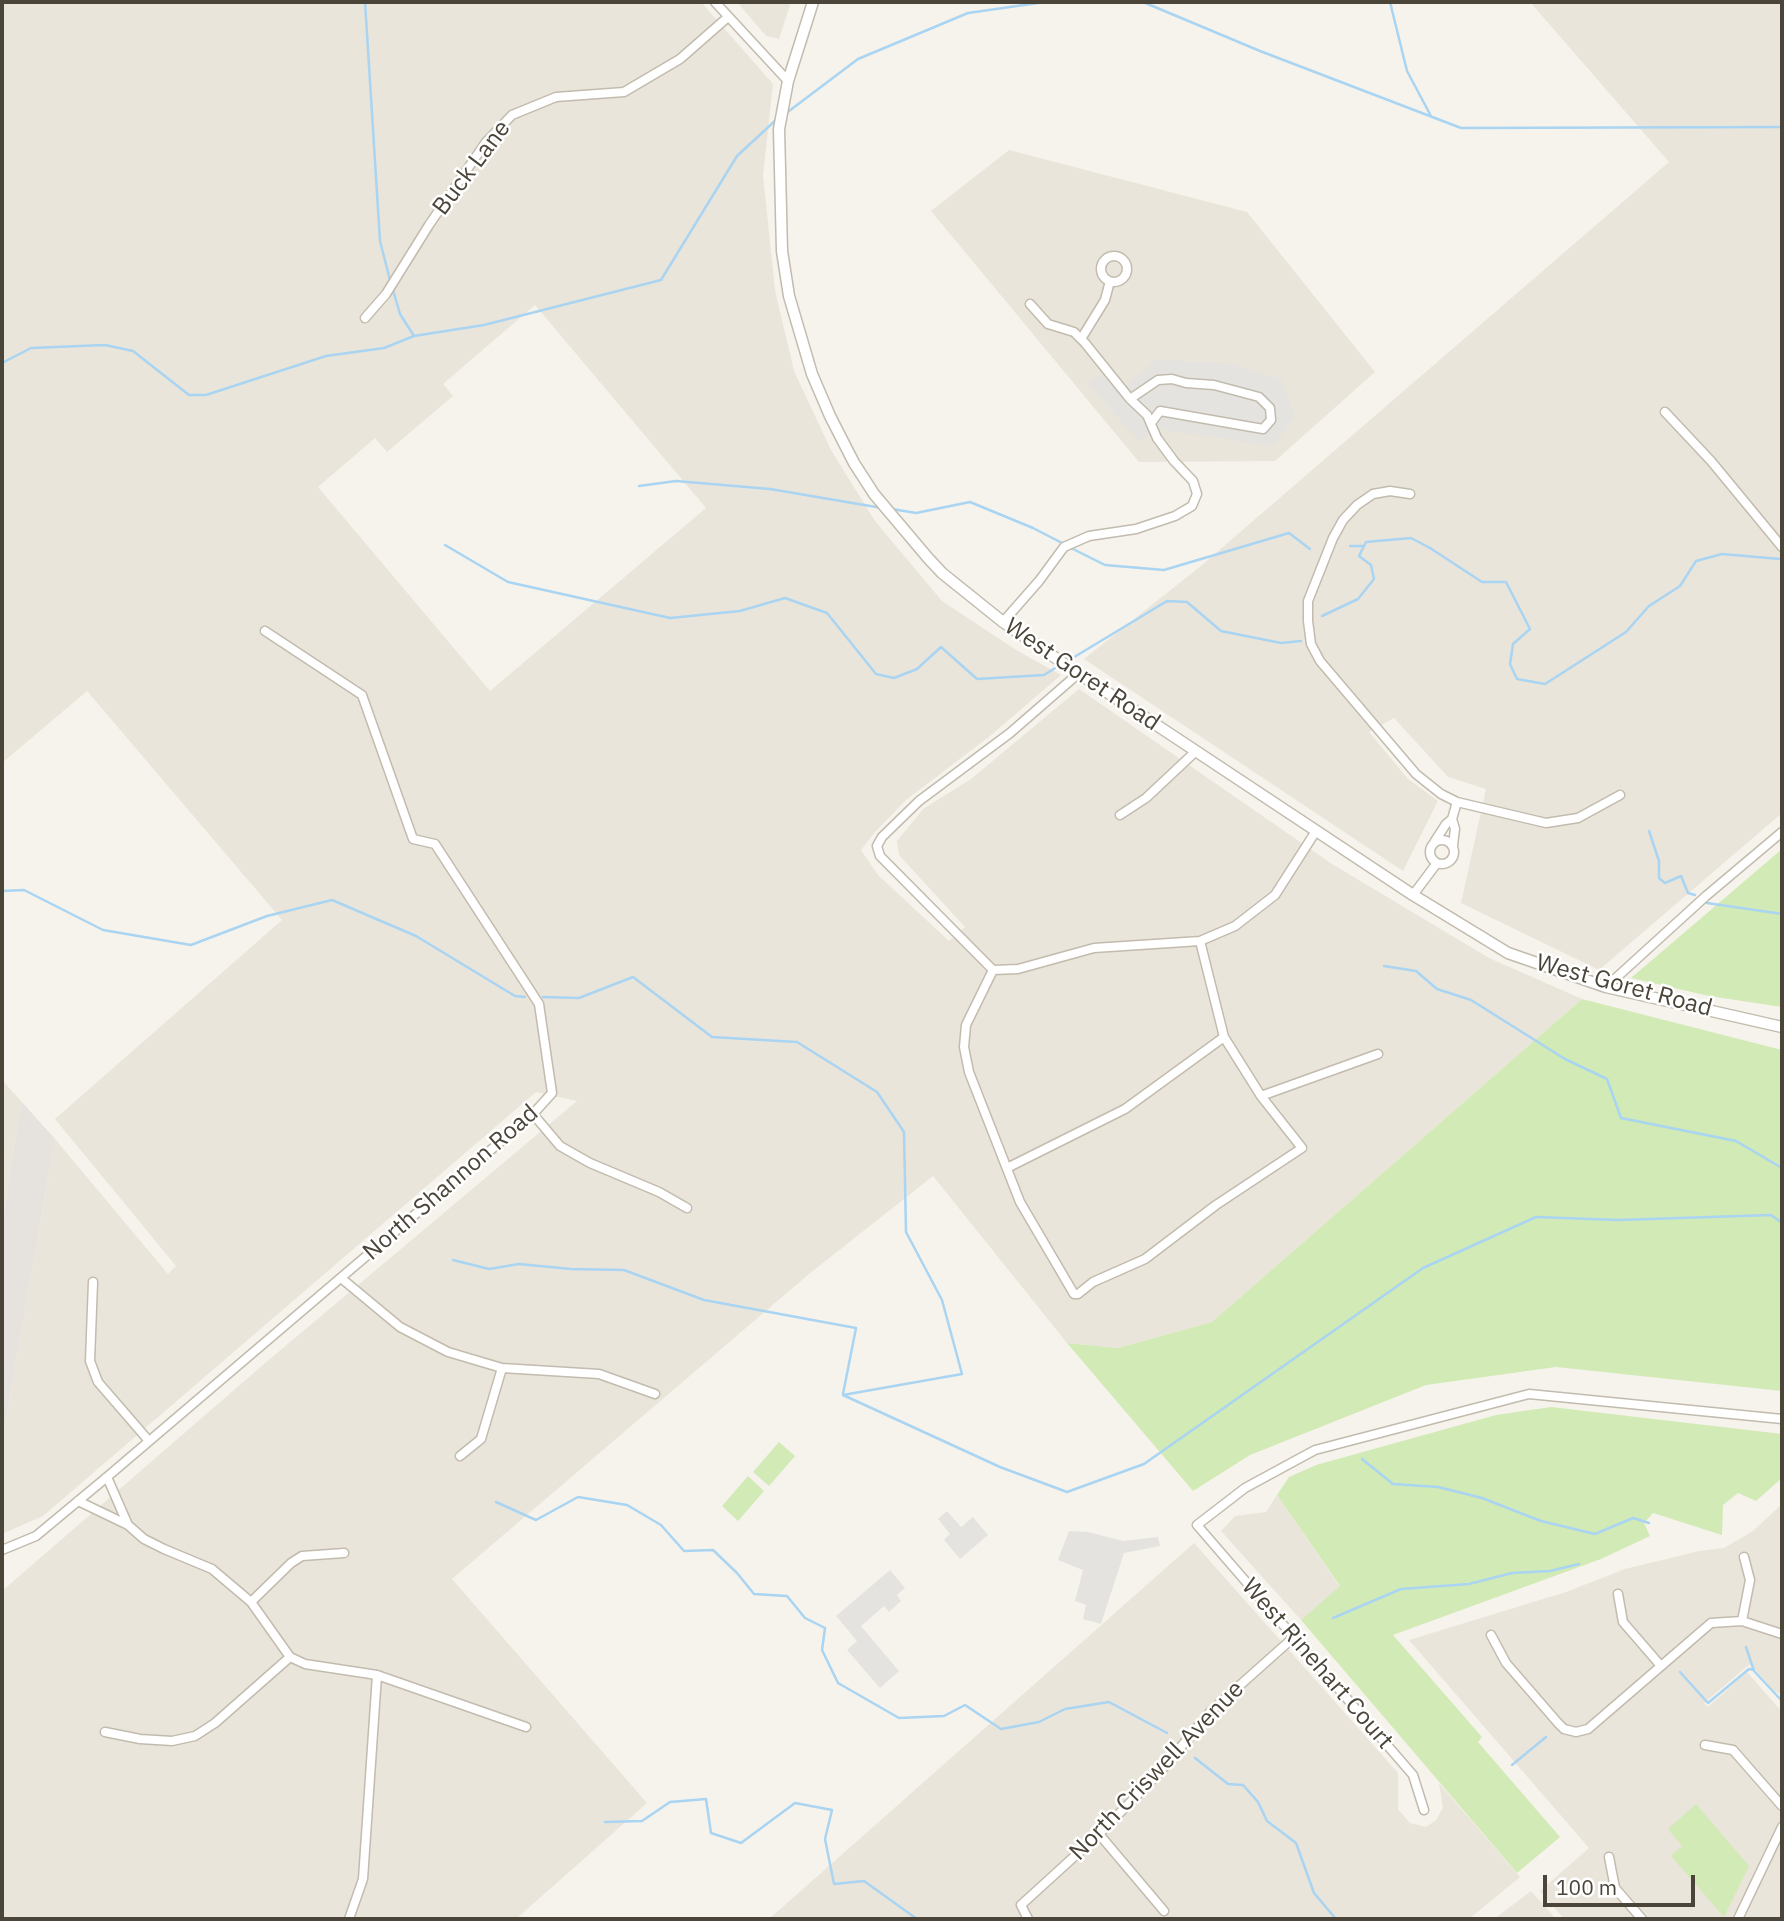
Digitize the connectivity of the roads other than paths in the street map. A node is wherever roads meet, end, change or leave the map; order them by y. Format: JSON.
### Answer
{"nodes":[{"id":1,"x":715,"y":2,"type":"edge"},
{"id":2,"x":813,"y":2,"type":"edge"},
{"id":3,"x":728,"y":17,"type":"junction"},
{"id":4,"x":788,"y":81,"type":"junction"},
{"id":5,"x":1110,"y":281,"type":"dead end"},
{"id":6,"x":1030,"y":304,"type":"dead end"},
{"id":7,"x":365,"y":318,"type":"dead end"},
{"id":8,"x":1081,"y":339,"type":"junction"},
{"id":9,"x":1130,"y":399,"type":"junction"},
{"id":10,"x":1665,"y":412,"type":"dead end"},
{"id":11,"x":1151,"y":423,"type":"junction"},
{"id":12,"x":1410,"y":494,"type":"dead end"},
{"id":13,"x":1782,"y":547,"type":"edge"},
{"id":14,"x":1003,"y":622,"type":"junction"},
{"id":15,"x":265,"y":631,"type":"dead end"},
{"id":16,"x":1079,"y":673,"type":"junction"},
{"id":17,"x":1195,"y":752,"type":"junction"},
{"id":18,"x":1620,"y":795,"type":"dead end"},
{"id":19,"x":1457,"y":802,"type":"junction"},
{"id":20,"x":1120,"y":815,"type":"dead end"},
{"id":21,"x":1452,"y":819,"type":"junction"},
{"id":22,"x":1316,"y":831,"type":"junction"},
{"id":23,"x":1782,"y":832,"type":"edge"},
{"id":24,"x":1435,"y":841,"type":"junction"},
{"id":25,"x":1453,"y":845,"type":"junction"},
{"id":26,"x":1437,"y":863,"type":"junction"},
{"id":27,"x":1413,"y":895,"type":"junction"},
{"id":28,"x":1200,"y":941,"type":"junction"},
{"id":29,"x":993,"y":970,"type":"junction"},
{"id":30,"x":1606,"y":986,"type":"junction"},
{"id":31,"x":1782,"y":1027,"type":"edge"},
{"id":32,"x":1224,"y":1037,"type":"junction"},
{"id":33,"x":1378,"y":1054,"type":"dead end"},
{"id":34,"x":1261,"y":1096,"type":"junction"},
{"id":35,"x":533,"y":1114,"type":"junction"},
{"id":36,"x":1007,"y":1168,"type":"junction"},
{"id":37,"x":687,"y":1208,"type":"dead end"},
{"id":38,"x":341,"y":1278,"type":"junction"},
{"id":39,"x":93,"y":1282,"type":"dead end"},
{"id":40,"x":502,"y":1368,"type":"junction"},
{"id":41,"x":655,"y":1394,"type":"dead end"},
{"id":42,"x":1782,"y":1419,"type":"edge"},
{"id":43,"x":149,"y":1441,"type":"junction"},
{"id":44,"x":460,"y":1456,"type":"dead end"},
{"id":45,"x":107,"y":1477,"type":"junction"},
{"id":46,"x":78,"y":1501,"type":"junction"},
{"id":47,"x":128,"y":1525,"type":"junction"},
{"id":48,"x":2,"y":1550,"type":"edge"},
{"id":49,"x":344,"y":1553,"type":"dead end"},
{"id":50,"x":1744,"y":1557,"type":"dead end"},
{"id":51,"x":1618,"y":1594,"type":"dead end"},
{"id":52,"x":251,"y":1602,"type":"junction"},
{"id":53,"x":1742,"y":1621,"type":"junction"},
{"id":54,"x":1782,"y":1634,"type":"edge"},
{"id":55,"x":1491,"y":1635,"type":"dead end"},
{"id":56,"x":1294,"y":1637,"type":"junction"},
{"id":57,"x":290,"y":1657,"type":"junction"},
{"id":58,"x":1661,"y":1666,"type":"junction"},
{"id":59,"x":377,"y":1675,"type":"junction"},
{"id":60,"x":526,"y":1727,"type":"dead end"},
{"id":61,"x":105,"y":1732,"type":"dead end"},
{"id":62,"x":1705,"y":1745,"type":"dead end"},
{"id":63,"x":1782,"y":1806,"type":"edge"},
{"id":64,"x":1424,"y":1810,"type":"dead end"},
{"id":65,"x":1782,"y":1827,"type":"edge"},
{"id":66,"x":1099,"y":1834,"type":"junction"},
{"id":67,"x":1609,"y":1857,"type":"dead end"},
{"id":68,"x":1164,"y":1911,"type":"dead end"},
{"id":69,"x":349,"y":1919,"type":"edge"},
{"id":70,"x":1028,"y":1919,"type":"edge"},
{"id":71,"x":1642,"y":1919,"type":"edge"},
{"id":72,"x":1738,"y":1919,"type":"edge"}],
"edges":[{"from":1,"to":3,"type":"street"},
{"from":2,"to":4,"type":"street","name":"West Goret Road"},
{"from":3,"to":4,"type":"street"},
{"from":3,"to":7,"type":"street","name":"Buck Lane"},
{"from":4,"to":14,"type":"street","name":"West Goret Road"},
{"from":5,"to":8,"type":"street"},
{"from":6,"to":8,"type":"street"},
{"from":8,"to":9,"type":"street"},
{"from":9,"to":11,"type":"street"},
{"from":9,"to":11,"type":"street"},
{"from":10,"to":13,"type":"street"},
{"from":11,"to":14,"type":"street"},
{"from":12,"to":19,"type":"street"},
{"from":14,"to":16,"type":"street","name":"West Goret Road"},
{"from":15,"to":35,"type":"street","name":"North Shannon Road"},
{"from":16,"to":17,"type":"street","name":"West Goret Road"},
{"from":16,"to":29,"type":"street"},
{"from":17,"to":20,"type":"street"},
{"from":17,"to":22,"type":"street","name":"West Goret Road"},
{"from":18,"to":19,"type":"street"},
{"from":19,"to":21,"type":"street"},
{"from":21,"to":24,"type":"street"},
{"from":21,"to":25,"type":"street"},
{"from":22,"to":27,"type":"street","name":"West Goret Road"},
{"from":22,"to":28,"type":"street"},
{"from":23,"to":30,"type":"street"},
{"from":24,"to":25,"type":"street"},
{"from":24,"to":26,"type":"street"},
{"from":25,"to":26,"type":"street"},
{"from":26,"to":27,"type":"street"},
{"from":27,"to":30,"type":"street","name":"West Goret Road"},
{"from":28,"to":29,"type":"street"},
{"from":28,"to":32,"type":"street"},
{"from":29,"to":36,"type":"street"},
{"from":30,"to":31,"type":"street","name":"West Goret Road"},
{"from":32,"to":34,"type":"street"},
{"from":32,"to":36,"type":"street"},
{"from":33,"to":34,"type":"street"},
{"from":34,"to":36,"type":"street"},
{"from":35,"to":37,"type":"street"},
{"from":35,"to":38,"type":"street","name":"North Shannon Road"},
{"from":38,"to":40,"type":"street"},
{"from":38,"to":43,"type":"street","name":"North Shannon Road"},
{"from":39,"to":43,"type":"street"},
{"from":40,"to":41,"type":"street"},
{"from":40,"to":44,"type":"street"},
{"from":42,"to":56,"type":"street","name":"West Rinehart Court"},
{"from":43,"to":45,"type":"street","name":"North Shannon Road"},
{"from":45,"to":46,"type":"street","name":"North Shannon Road"},
{"from":45,"to":47,"type":"street"},
{"from":46,"to":47,"type":"street"},
{"from":46,"to":48,"type":"street","name":"North Shannon Road"},
{"from":47,"to":52,"type":"street"},
{"from":49,"to":52,"type":"street"},
{"from":50,"to":53,"type":"street"},
{"from":51,"to":58,"type":"street"},
{"from":52,"to":57,"type":"street"},
{"from":53,"to":54,"type":"street"},
{"from":53,"to":58,"type":"street"},
{"from":55,"to":58,"type":"street"},
{"from":56,"to":64,"type":"street","name":"West Rinehart Court"},
{"from":56,"to":66,"type":"street","name":"North Criswell Avenue"},
{"from":57,"to":59,"type":"street"},
{"from":57,"to":61,"type":"street"},
{"from":59,"to":60,"type":"street"},
{"from":59,"to":69,"type":"street"},
{"from":62,"to":63,"type":"street"},
{"from":65,"to":72,"type":"street"},
{"from":66,"to":68,"type":"street"},
{"from":66,"to":70,"type":"street","name":"North Criswell Avenue"},
{"from":67,"to":71,"type":"street"}]}
